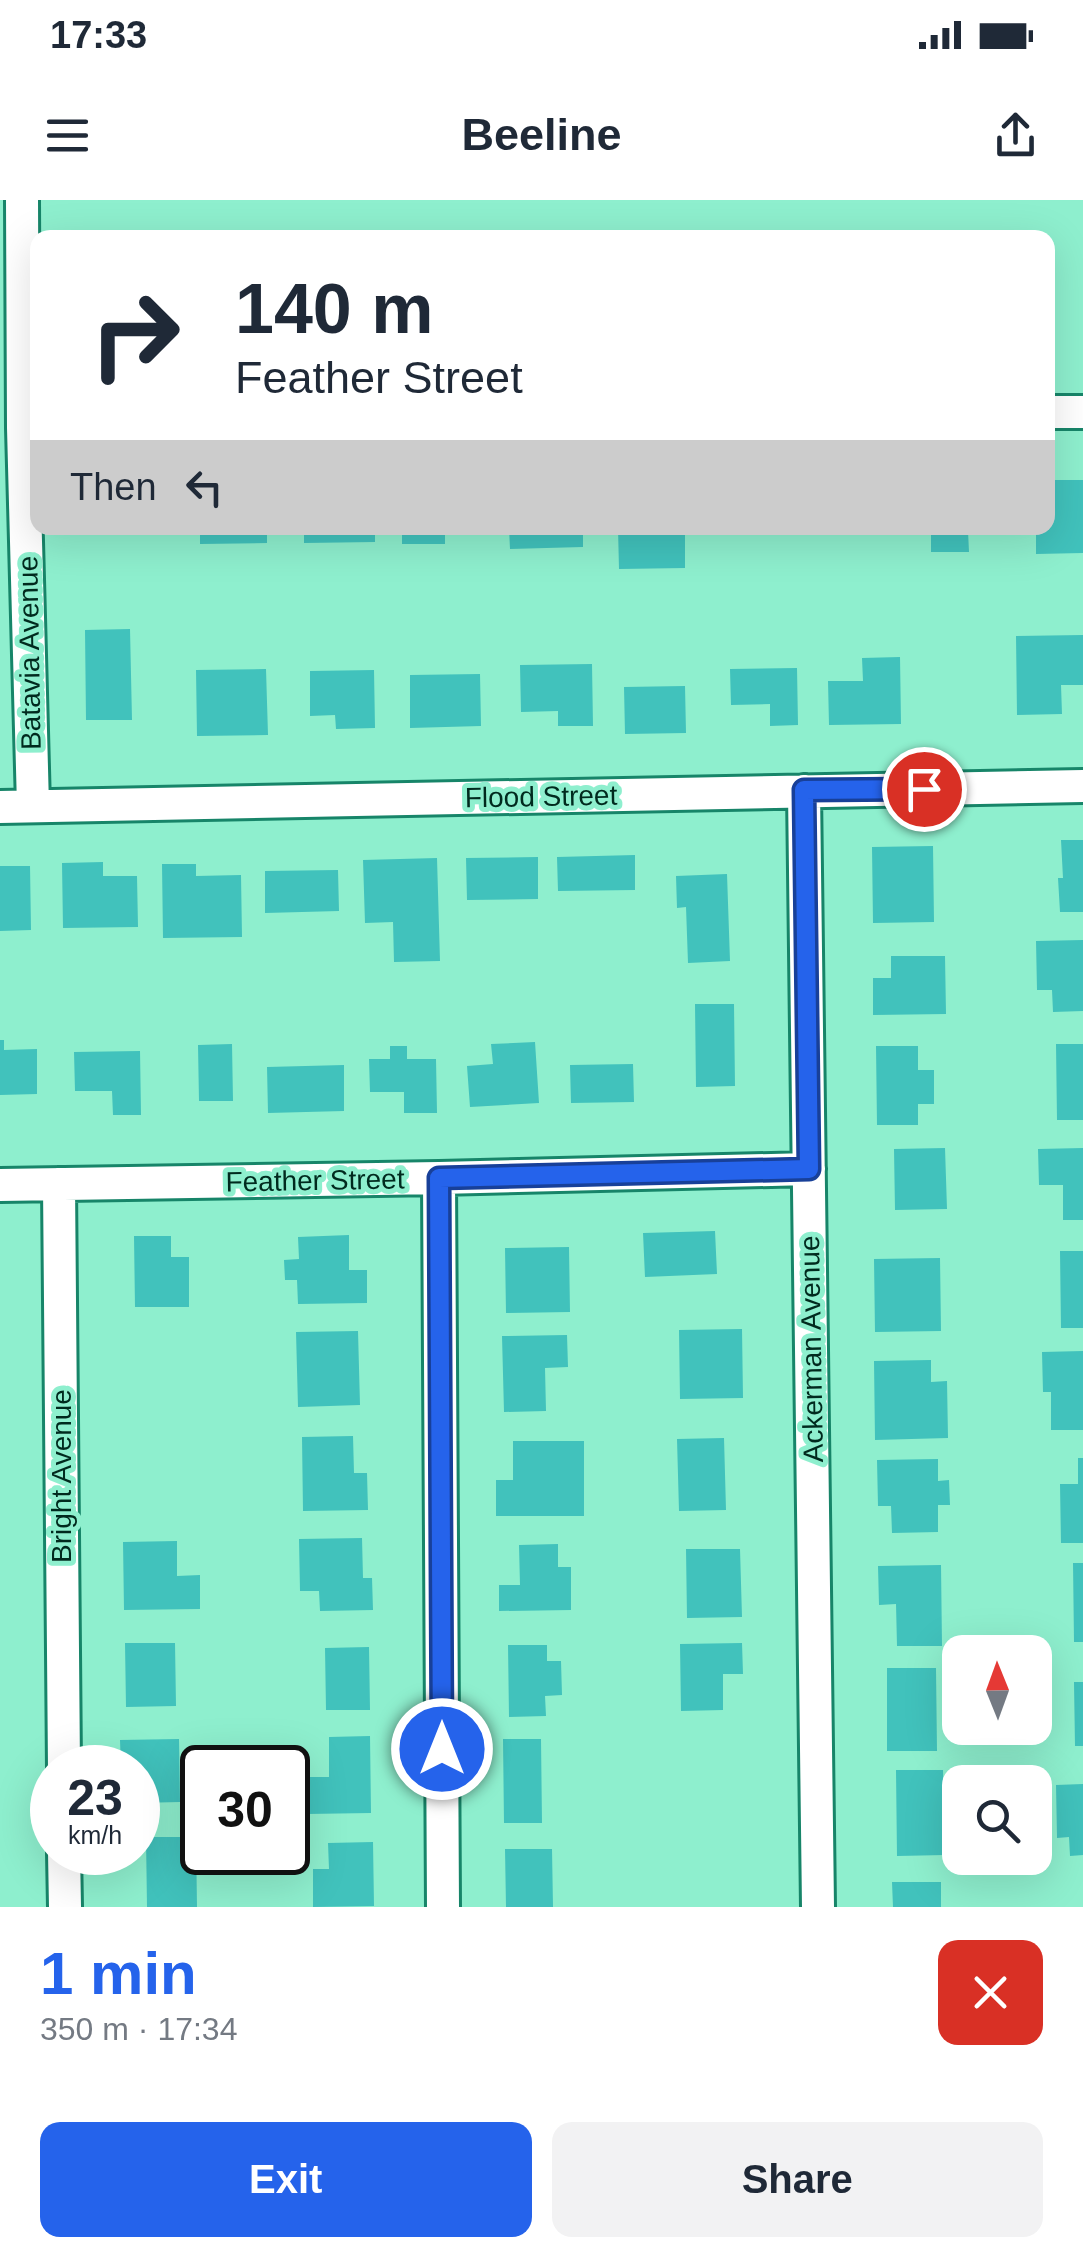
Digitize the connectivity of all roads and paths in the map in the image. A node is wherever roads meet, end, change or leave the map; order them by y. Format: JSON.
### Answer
{"nodes":[{"id":1,"x":22,"y":200,"type":"edge"},
{"id":2,"x":1055,"y":412,"type":"edge"},
{"id":3,"x":1083,"y":412,"type":"edge"},
{"id":4,"x":20,"y":428,"type":"edge"},
{"id":5,"x":1083,"y":786,"type":"edge"},
{"id":6,"x":804,"y":790,"type":"junction"},
{"id":7,"x":0,"y":806,"type":"edge"},
{"id":8,"x":33,"y":806,"type":"junction"},
{"id":9,"x":809,"y":1169,"type":"junction"},
{"id":10,"x":439,"y":1178,"type":"junction"},
{"id":11,"x":59,"y":1184,"type":"junction"},
{"id":12,"x":0,"y":1185,"type":"edge"},
{"id":13,"x":64,"y":1745,"type":"edge"},
{"id":14,"x":64,"y":1875,"type":"edge"},
{"id":15,"x":65,"y":1907,"type":"edge"},
{"id":16,"x":443,"y":1907,"type":"edge"},
{"id":17,"x":818,"y":1907,"type":"edge"}],
"edges":[{"from":1,"to":4,"type":"street","name":"Batavia Avenue"},
{"from":2,"to":3,"type":"street"},
{"from":4,"to":8,"type":"street","name":"Batavia Avenue"},
{"from":5,"to":6,"type":"street","name":"Flood Street"},
{"from":6,"to":8,"type":"street","name":"Flood Street"},
{"from":6,"to":9,"type":"street","name":"Ackerman Avenue"},
{"from":7,"to":8,"type":"street","name":"Flood Street"},
{"from":9,"to":10,"type":"street","name":"Feather Street"},
{"from":9,"to":17,"type":"street","name":"Ackerman Avenue"},
{"from":10,"to":11,"type":"street","name":"Feather Street"},
{"from":10,"to":16,"type":"street"},
{"from":11,"to":12,"type":"street","name":"Feather Street"},
{"from":11,"to":13,"type":"street","name":"Bright Avenue"},
{"from":14,"to":15,"type":"street"}]}
